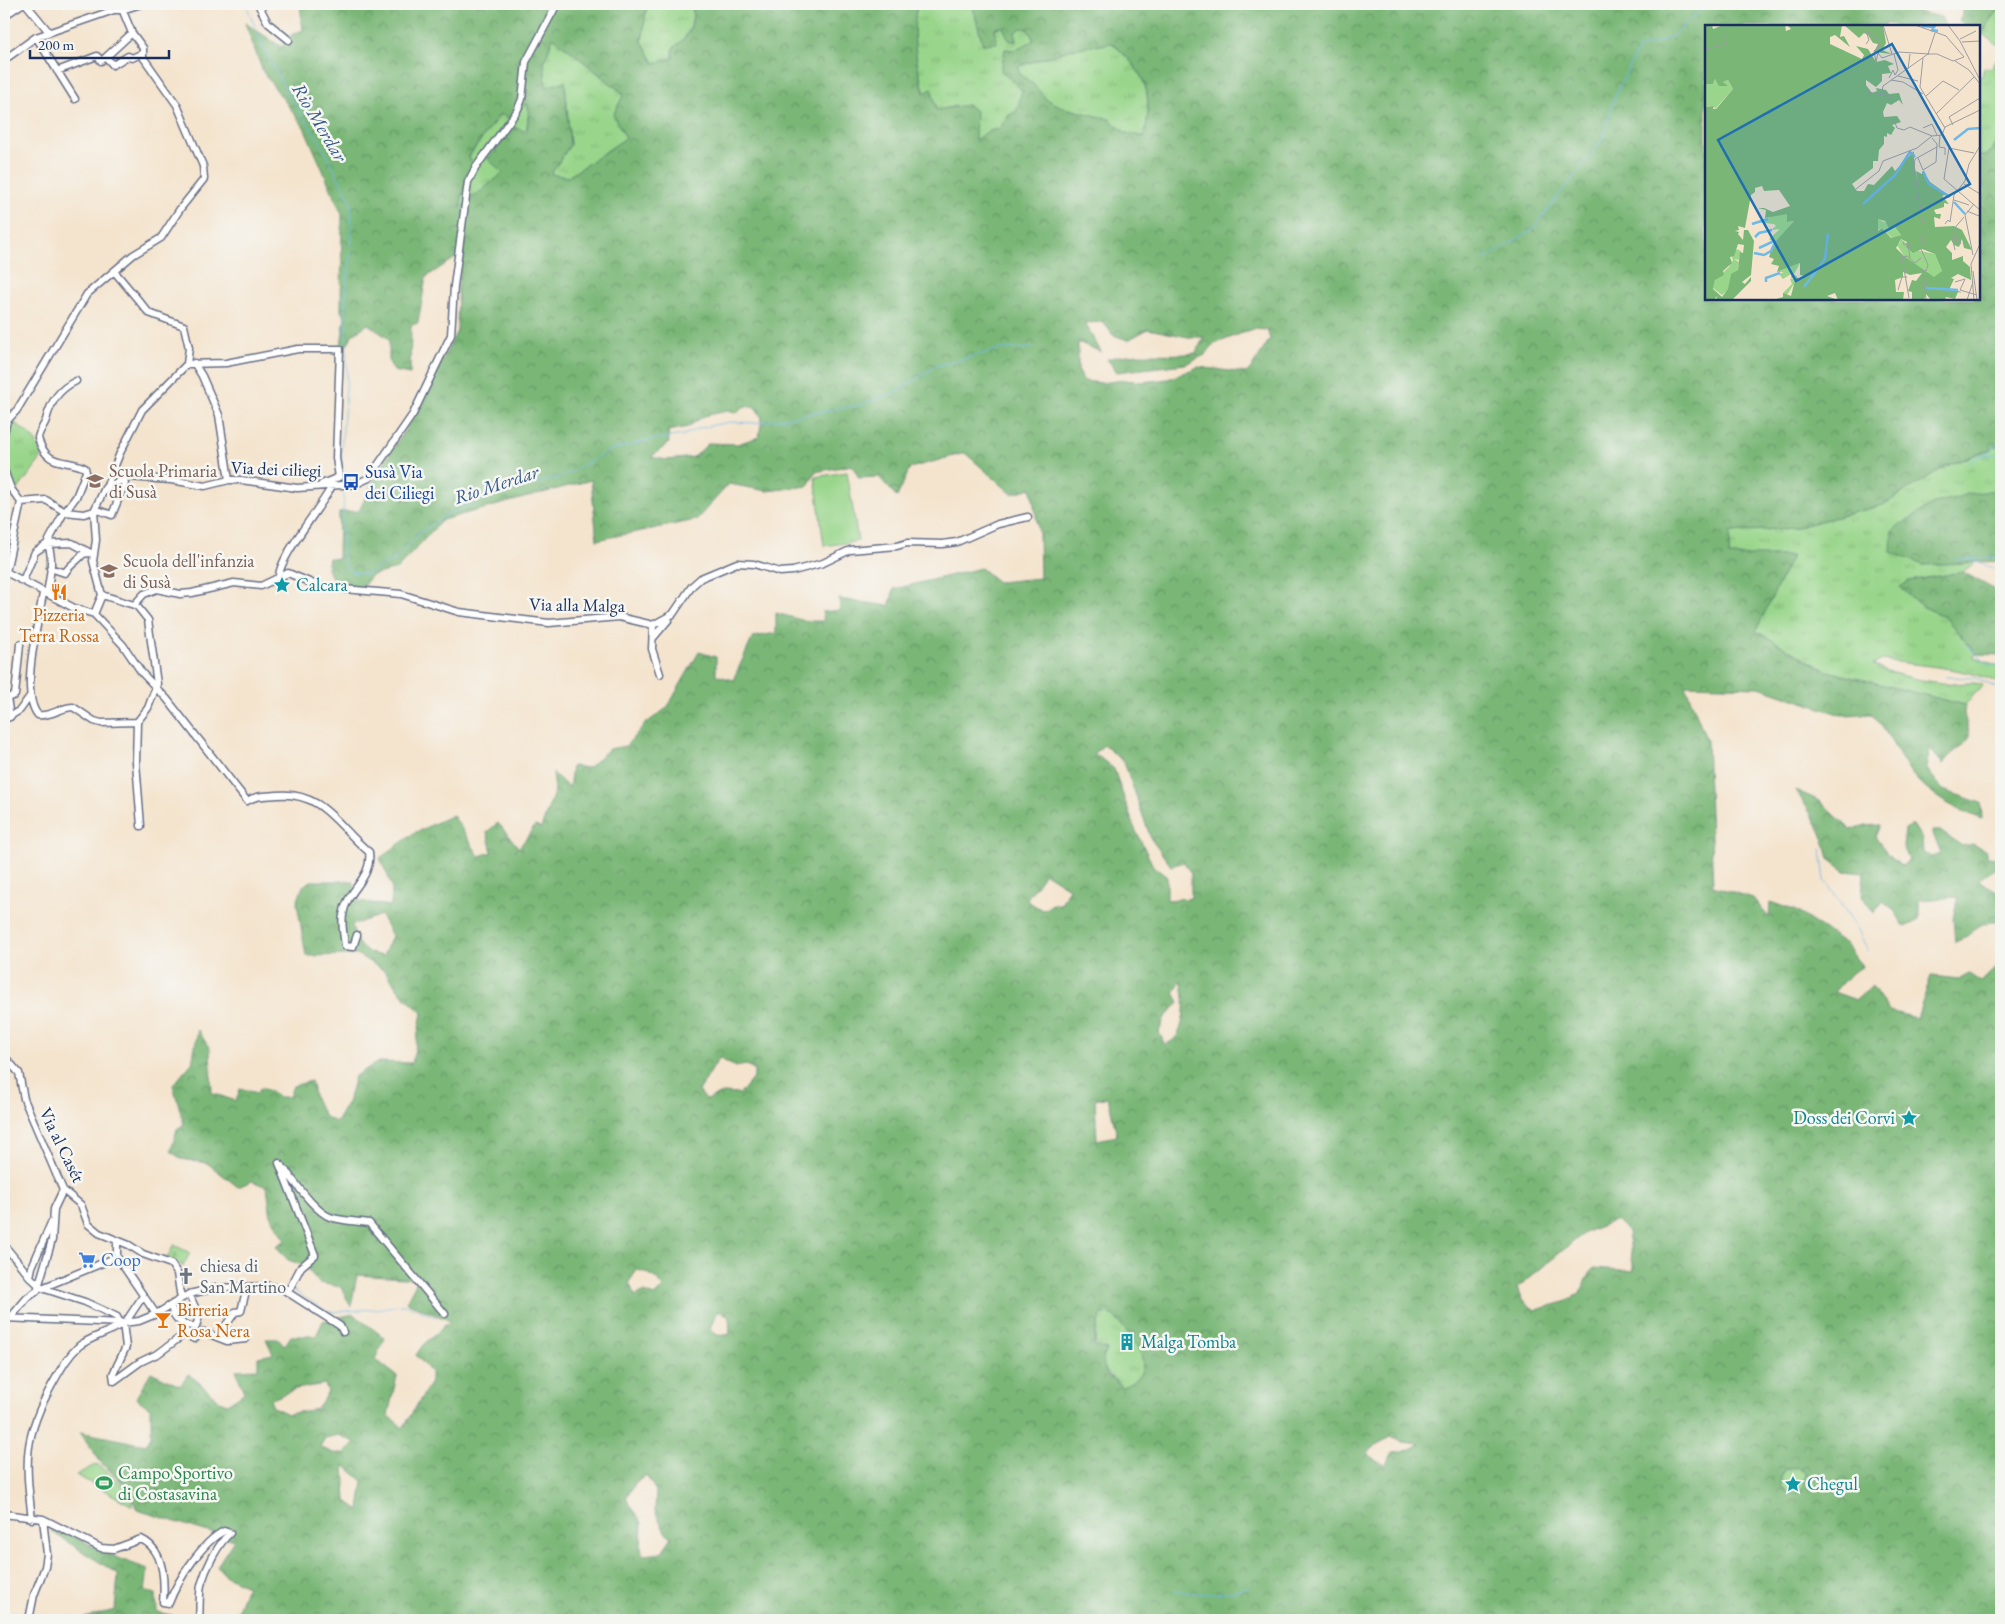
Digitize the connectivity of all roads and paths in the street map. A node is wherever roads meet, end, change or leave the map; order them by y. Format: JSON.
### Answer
{"nodes":[{"id":1,"x":22,"y":4,"type":"edge"},
{"id":2,"x":26,"y":4,"type":"edge"},
{"id":3,"x":139,"y":4,"type":"edge"},
{"id":4,"x":258,"y":4,"type":"edge"},
{"id":5,"x":557,"y":4,"type":"edge"},
{"id":6,"x":121,"y":7,"type":"edge"},
{"id":7,"x":4,"y":16,"type":"edge"},
{"id":8,"x":49,"y":32,"type":"junction"},
{"id":9,"x":132,"y":33,"type":"junction"},
{"id":10,"x":36,"y":37,"type":"junction"},
{"id":11,"x":289,"y":40,"type":"dead end"},
{"id":12,"x":143,"y":53,"type":"junction"},
{"id":13,"x":106,"y":57,"type":"junction"},
{"id":14,"x":4,"y":60,"type":"edge"},
{"id":15,"x":58,"y":71,"type":"junction"},
{"id":16,"x":75,"y":99,"type":"dead end"},
{"id":17,"x":114,"y":271,"type":"junction"},
{"id":18,"x":190,"y":363,"type":"junction"},
{"id":19,"x":76,"y":381,"type":"dead end"},
{"id":20,"x":5,"y":418,"type":"edge"},
{"id":21,"x":4,"y":433,"type":"edge"},
{"id":22,"x":4,"y":470,"type":"edge"},
{"id":23,"x":123,"y":479,"type":"junction"},
{"id":24,"x":229,"y":480,"type":"junction"},
{"id":25,"x":336,"y":485,"type":"junction"},
{"id":26,"x":317,"y":487,"type":"junction"},
{"id":27,"x":106,"y":488,"type":"junction"},
{"id":28,"x":326,"y":497,"type":"junction"},
{"id":29,"x":21,"y":502,"type":"junction"},
{"id":30,"x":95,"y":510,"type":"junction"},
{"id":31,"x":65,"y":512,"type":"junction"},
{"id":32,"x":1028,"y":517,"type":"dead end"},
{"id":33,"x":47,"y":544,"type":"junction"},
{"id":34,"x":91,"y":554,"type":"junction"},
{"id":35,"x":50,"y":568,"type":"junction"},
{"id":36,"x":5,"y":572,"type":"edge"},
{"id":37,"x":279,"y":577,"type":"junction"},
{"id":38,"x":20,"y":580,"type":"junction"},
{"id":39,"x":45,"y":594,"type":"junction"},
{"id":40,"x":102,"y":596,"type":"junction"},
{"id":41,"x":136,"y":604,"type":"junction"},
{"id":42,"x":94,"y":614,"type":"junction"},
{"id":43,"x":673,"y":614,"type":"junction"},
{"id":44,"x":652,"y":625,"type":"junction"},
{"id":45,"x":652,"y":639,"type":"junction"},
{"id":46,"x":20,"y":644,"type":"dead end"},
{"id":47,"x":660,"y":674,"type":"dead end"},
{"id":48,"x":156,"y":688,"type":"junction"},
{"id":49,"x":30,"y":696,"type":"junction"},
{"id":50,"x":7,"y":718,"type":"edge"},
{"id":51,"x":137,"y":722,"type":"junction"},
{"id":52,"x":141,"y":826,"type":"dead end"},
{"id":53,"x":357,"y":935,"type":"dead end"},
{"id":54,"x":4,"y":1056,"type":"edge"},
{"id":55,"x":63,"y":1190,"type":"junction"},
{"id":56,"x":53,"y":1217,"type":"junction"},
{"id":57,"x":117,"y":1241,"type":"junction"},
{"id":58,"x":4,"y":1245,"type":"edge"},
{"id":59,"x":117,"y":1257,"type":"junction"},
{"id":60,"x":30,"y":1278,"type":"junction"},
{"id":61,"x":40,"y":1286,"type":"junction"},
{"id":62,"x":247,"y":1288,"type":"junction"},
{"id":63,"x":284,"y":1290,"type":"junction"},
{"id":64,"x":189,"y":1294,"type":"junction"},
{"id":65,"x":143,"y":1296,"type":"junction"},
{"id":66,"x":181,"y":1299,"type":"junction"},
{"id":67,"x":171,"y":1306,"type":"junction"},
{"id":68,"x":156,"y":1314,"type":"junction"},
{"id":69,"x":445,"y":1314,"type":"dead end"},
{"id":70,"x":7,"y":1318,"type":"edge"},
{"id":71,"x":123,"y":1323,"type":"junction"},
{"id":72,"x":181,"y":1323,"type":"junction"},
{"id":73,"x":343,"y":1332,"type":"dead end"},
{"id":74,"x":186,"y":1333,"type":"junction"},
{"id":75,"x":218,"y":1337,"type":"junction"},
{"id":76,"x":246,"y":1339,"type":"dead end"},
{"id":77,"x":4,"y":1514,"type":"edge"},
{"id":78,"x":32,"y":1519,"type":"junction"},
{"id":79,"x":43,"y":1519,"type":"junction"},
{"id":80,"x":29,"y":1620,"type":"edge"},
{"id":81,"x":199,"y":1620,"type":"edge"}],
"edges":[{"from":1,"to":7,"type":"street"},
{"from":2,"to":8,"type":"street"},
{"from":3,"to":6,"type":"street"},
{"from":4,"to":11,"type":"street"},
{"from":5,"to":25,"type":"street","name":"Via dei ciliegi"},
{"from":6,"to":8,"type":"street"},
{"from":6,"to":9,"type":"street"},
{"from":8,"to":10,"type":"street"},
{"from":9,"to":12,"type":"street"},
{"from":9,"to":13,"type":"street"},
{"from":10,"to":14,"type":"street"},
{"from":10,"to":15,"type":"street"},
{"from":12,"to":13,"type":"street"},
{"from":12,"to":17,"type":"street"},
{"from":13,"to":15,"type":"street"},
{"from":15,"to":16,"type":"street"},
{"from":17,"to":18,"type":"street"},
{"from":17,"to":20,"type":"street"},
{"from":18,"to":24,"type":"street"},
{"from":18,"to":26,"type":"street"},
{"from":18,"to":27,"type":"street"},
{"from":19,"to":31,"type":"street"},
{"from":20,"to":21,"type":"street"},
{"from":22,"to":29,"type":"street"},
{"from":23,"to":24,"type":"street","name":"Via dei ciliegi"},
{"from":23,"to":27,"type":"street","name":"Via dei ciliegi"},
{"from":23,"to":30,"type":"street"},
{"from":24,"to":26,"type":"street","name":"Via dei ciliegi"},
{"from":25,"to":26,"type":"street","name":"Via dei ciliegi"},
{"from":25,"to":28,"type":"street"},
{"from":26,"to":28,"type":"street"},
{"from":27,"to":30,"type":"street"},
{"from":28,"to":37,"type":"street"},
{"from":29,"to":31,"type":"street"},
{"from":29,"to":36,"type":"street"},
{"from":30,"to":31,"type":"street"},
{"from":30,"to":34,"type":"street"},
{"from":31,"to":33,"type":"street"},
{"from":32,"to":43,"type":"street"},
{"from":33,"to":34,"type":"street"},
{"from":33,"to":35,"type":"street"},
{"from":33,"to":38,"type":"street"},
{"from":34,"to":35,"type":"street"},
{"from":34,"to":40,"type":"street"},
{"from":35,"to":39,"type":"street"},
{"from":36,"to":38,"type":"street"},
{"from":37,"to":41,"type":"street","name":"Via alla Malga"},
{"from":37,"to":44,"type":"street","name":"Via alla Malga"},
{"from":38,"to":39,"type":"street"},
{"from":39,"to":42,"type":"street"},
{"from":39,"to":49,"type":"street"},
{"from":40,"to":41,"type":"street"},
{"from":40,"to":42,"type":"street"},
{"from":41,"to":48,"type":"street"},
{"from":42,"to":48,"type":"street"},
{"from":43,"to":44,"type":"street"},
{"from":43,"to":45,"type":"street"},
{"from":44,"to":45,"type":"street"},
{"from":45,"to":47,"type":"street"},
{"from":46,"to":50,"type":"street"},
{"from":48,"to":51,"type":"street"},
{"from":48,"to":53,"type":"street"},
{"from":49,"to":50,"type":"street"},
{"from":49,"to":51,"type":"street"},
{"from":51,"to":52,"type":"street"},
{"from":54,"to":55,"type":"street","name":"Via al Casét"},
{"from":55,"to":56,"type":"street"},
{"from":55,"to":57,"type":"street","name":"Via al Casét"},
{"from":56,"to":60,"type":"street"},
{"from":56,"to":61,"type":"street"},
{"from":57,"to":59,"type":"street"},
{"from":57,"to":66,"type":"street","name":"Via al Casét"},
{"from":58,"to":60,"type":"street"},
{"from":59,"to":61,"type":"street"},
{"from":59,"to":65,"type":"street"},
{"from":60,"to":61,"type":"street"},
{"from":61,"to":70,"type":"street"},
{"from":61,"to":71,"type":"street"},
{"from":62,"to":63,"type":"street"},
{"from":62,"to":64,"type":"street"},
{"from":62,"to":75,"type":"street"},
{"from":63,"to":69,"type":"street"},
{"from":63,"to":73,"type":"street"},
{"from":64,"to":66,"type":"street"},
{"from":64,"to":72,"type":"street"},
{"from":65,"to":68,"type":"street"},
{"from":65,"to":71,"type":"street"},
{"from":66,"to":67,"type":"street"},
{"from":67,"to":68,"type":"street"},
{"from":67,"to":72,"type":"street"},
{"from":68,"to":71,"type":"street"},
{"from":70,"to":71,"type":"street"},
{"from":71,"to":74,"type":"street"},
{"from":71,"to":78,"type":"street"},
{"from":72,"to":74,"type":"street"},
{"from":74,"to":75,"type":"street"},
{"from":75,"to":76,"type":"street"},
{"from":77,"to":78,"type":"street"},
{"from":78,"to":79,"type":"street"},
{"from":79,"to":80,"type":"street"},
{"from":79,"to":81,"type":"street"}]}
